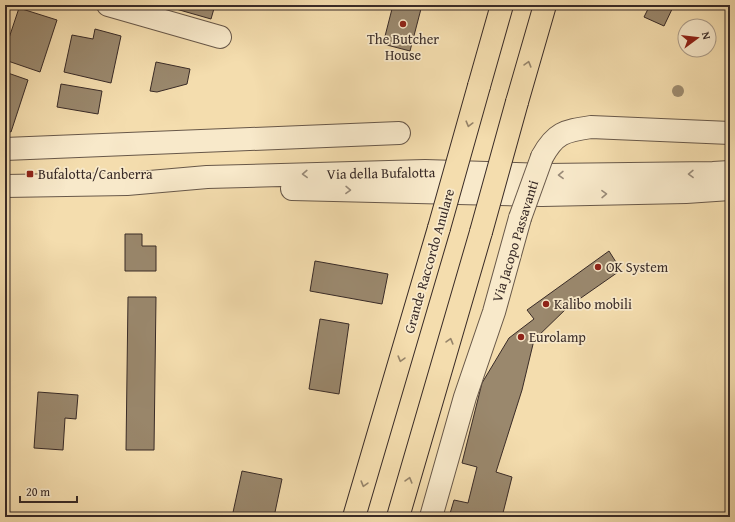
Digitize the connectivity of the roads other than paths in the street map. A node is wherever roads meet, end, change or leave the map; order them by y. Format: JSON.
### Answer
{"nodes":[{"id":1,"x":489,"y":5,"type":"edge"},
{"id":2,"x":502,"y":5,"type":"edge"},
{"id":3,"x":546,"y":5,"type":"edge"},
{"id":4,"x":120,"y":6,"type":"edge"},
{"id":5,"x":220,"y":38,"type":"dead end"},
{"id":6,"x":490,"y":47,"type":"junction"},
{"id":7,"x":399,"y":132,"type":"dead end"},
{"id":8,"x":730,"y":133,"type":"edge"},
{"id":9,"x":5,"y":149,"type":"edge"},
{"id":10,"x":730,"y":172,"type":"edge"},
{"id":11,"x":127,"y":184,"type":"junction"},
{"id":12,"x":5,"y":186,"type":"edge"},
{"id":13,"x":730,"y":189,"type":"edge"},
{"id":14,"x":354,"y":517,"type":"edge"},
{"id":15,"x":398,"y":517,"type":"edge"},
{"id":16,"x":431,"y":517,"type":"edge"}],
"edges":[{"from":1,"to":6,"type":"highway"},
{"from":2,"to":6,"type":"highway","name":"Grande Raccordo Anulare"},
{"from":15,"to":3,"type":"highway","one_way":true,"bridge":true},
{"from":4,"to":5,"type":"street"},
{"from":6,"to":14,"type":"highway","name":"Grande Raccordo Anulare","one_way":true,"bridge":true},
{"from":7,"to":9,"type":"street"},
{"from":8,"to":16,"type":"street","name":"Via Jacopo Passavanti","bridge":true},
{"from":10,"to":11,"type":"street","name":"Via della Bufalotta","one_way":true},
{"from":11,"to":12,"type":"street","name":"Via della Bufalotta"},
{"from":11,"to":13,"type":"street","name":"Via della Bufalotta","one_way":true}]}
